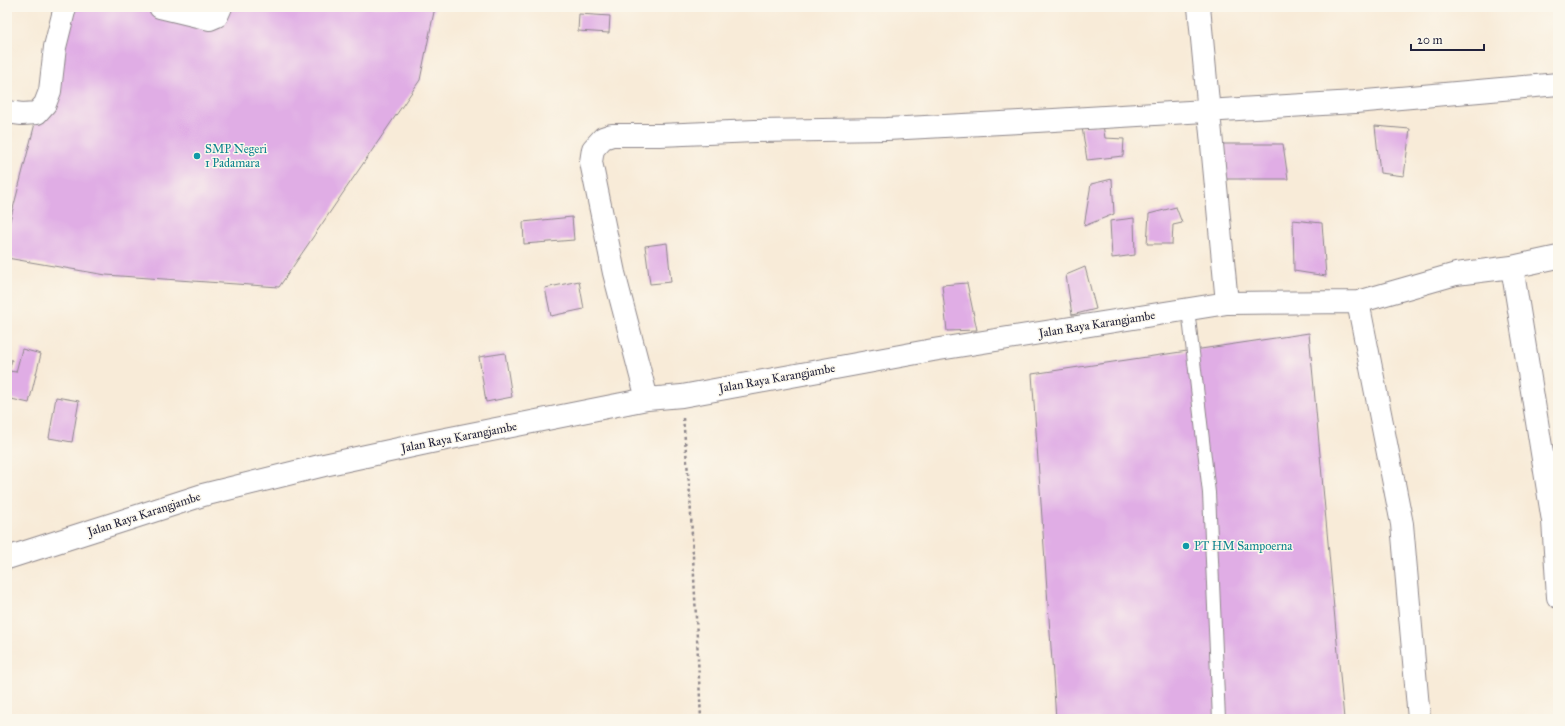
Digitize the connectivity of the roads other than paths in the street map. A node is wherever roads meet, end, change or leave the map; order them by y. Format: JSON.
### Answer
{"nodes":[{"id":1,"x":65,"y":7,"type":"edge"},
{"id":2,"x":160,"y":7,"type":"edge"},
{"id":3,"x":221,"y":7,"type":"edge"},
{"id":4,"x":1199,"y":7,"type":"edge"},
{"id":5,"x":1558,"y":84,"type":"edge"},
{"id":6,"x":1208,"y":111,"type":"junction"},
{"id":7,"x":7,"y":112,"type":"edge"},
{"id":8,"x":1558,"y":257,"type":"edge"},
{"id":9,"x":1512,"y":267,"type":"junction"},
{"id":10,"x":1358,"y":302,"type":"junction"},
{"id":11,"x":1227,"y":303,"type":"junction"},
{"id":12,"x":1188,"y":309,"type":"junction"},
{"id":13,"x":647,"y":399,"type":"junction"},
{"id":14,"x":1556,"y":520,"type":"edge"},
{"id":15,"x":7,"y":558,"type":"edge"},
{"id":16,"x":1558,"y":597,"type":"edge"},
{"id":17,"x":1219,"y":719,"type":"edge"},
{"id":18,"x":1419,"y":719,"type":"edge"}],
"edges":[{"from":1,"to":7,"type":"street"},
{"from":2,"to":3,"type":"street"},
{"from":4,"to":6,"type":"street"},
{"from":5,"to":6,"type":"street"},
{"from":6,"to":11,"type":"street"},
{"from":6,"to":13,"type":"street"},
{"from":8,"to":9,"type":"street","name":"Jalan Raya Karangjambe"},
{"from":9,"to":10,"type":"street","name":"Jalan Raya Karangjambe"},
{"from":9,"to":14,"type":"street"},
{"from":10,"to":11,"type":"street","name":"Jalan Raya Karangjambe"},
{"from":10,"to":18,"type":"street"},
{"from":11,"to":12,"type":"street","name":"Jalan Raya Karangjambe"},
{"from":12,"to":13,"type":"street","name":"Jalan Raya Karangjambe"},
{"from":12,"to":17,"type":"lane"},
{"from":13,"to":15,"type":"street","name":"Jalan Raya Karangjambe"},
{"from":14,"to":16,"type":"street"}]}
